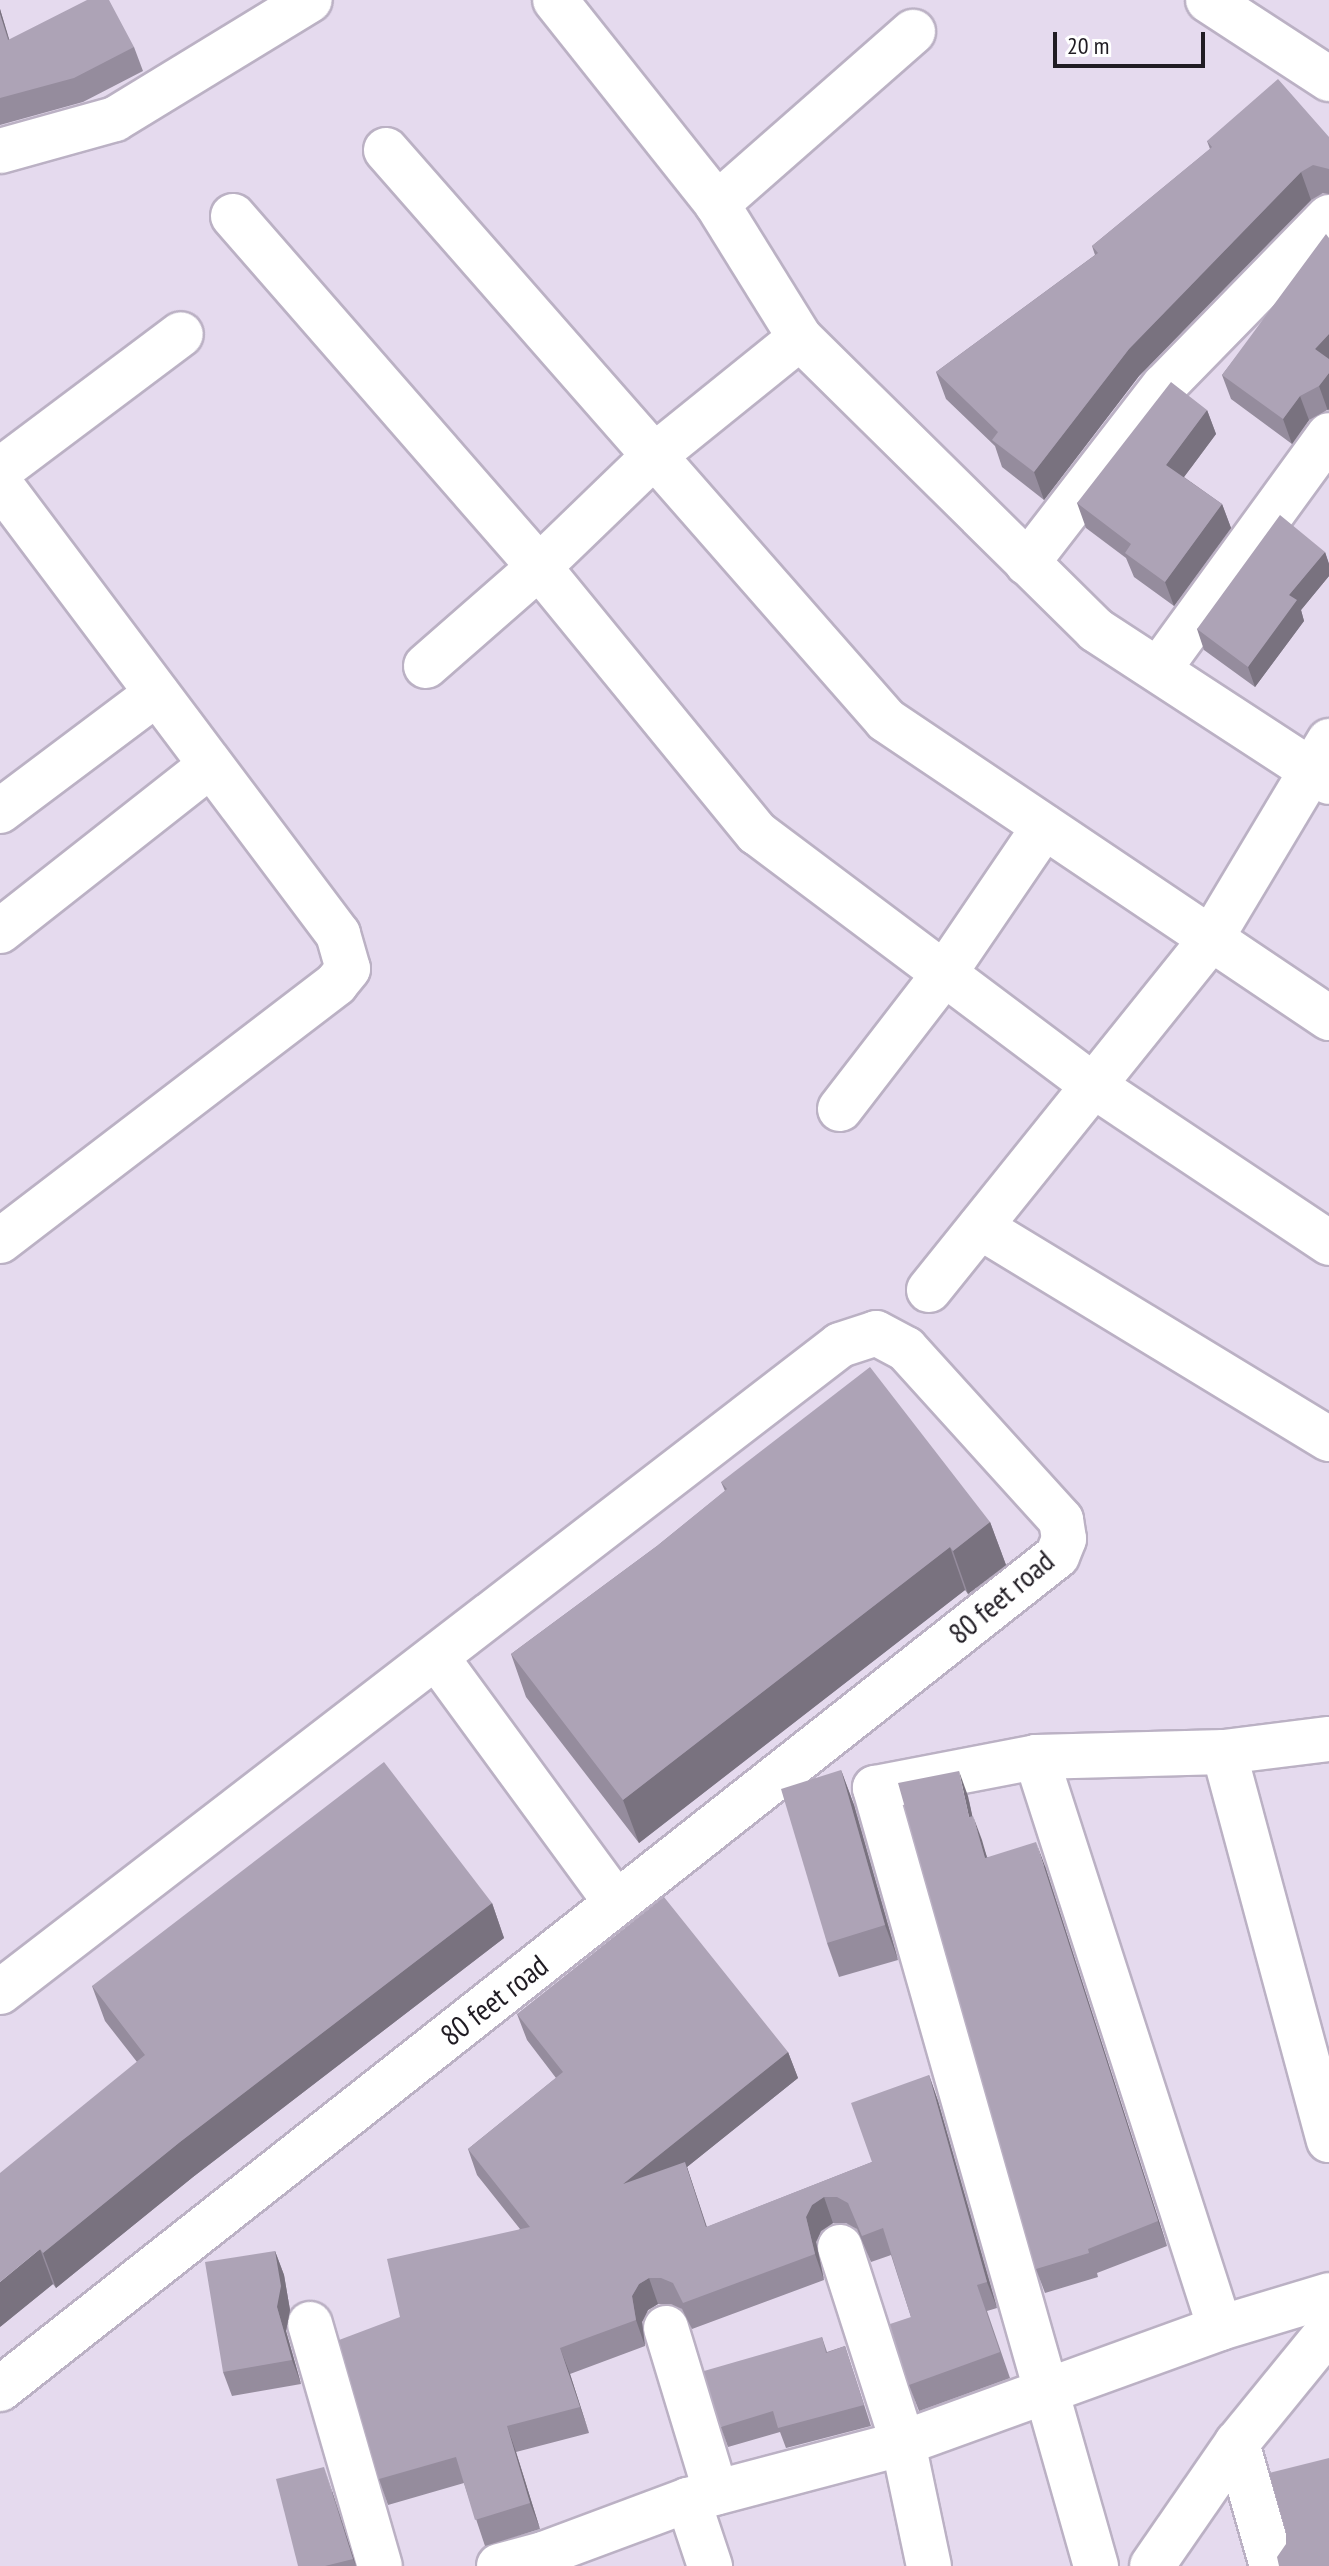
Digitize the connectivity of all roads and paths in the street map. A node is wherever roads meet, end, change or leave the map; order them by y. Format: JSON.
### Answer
{"nodes":[{"id":1,"x":310,"y":0,"type":"edge"},
{"id":2,"x":555,"y":0,"type":"edge"},
{"id":3,"x":1208,"y":0,"type":"edge"},
{"id":4,"x":913,"y":32,"type":"dead end"},
{"id":5,"x":1329,"y":79,"type":"edge"},
{"id":6,"x":386,"y":150,"type":"dead end"},
{"id":7,"x":0,"y":151,"type":"edge"},
{"id":8,"x":717,"y":204,"type":"junction"},
{"id":9,"x":233,"y":216,"type":"dead end"},
{"id":10,"x":1329,"y":217,"type":"edge"},
{"id":11,"x":181,"y":334,"type":"dead end"},
{"id":12,"x":800,"y":338,"type":"junction"},
{"id":13,"x":1329,"y":435,"type":"edge"},
{"id":14,"x":655,"y":455,"type":"junction"},
{"id":15,"x":0,"y":470,"type":"edge"},
{"id":16,"x":0,"y":484,"type":"edge"},
{"id":17,"x":1027,"y":563,"type":"junction"},
{"id":18,"x":539,"y":567,"type":"junction"},
{"id":19,"x":426,"y":666,"type":"dead end"},
{"id":20,"x":1159,"y":669,"type":"junction"},
{"id":21,"x":157,"y":693,"type":"junction"},
{"id":22,"x":211,"y":765,"type":"junction"},
{"id":23,"x":1324,"y":765,"type":"edge"},
{"id":24,"x":0,"y":811,"type":"edge"},
{"id":25,"x":1044,"y":827,"type":"junction"},
{"id":26,"x":0,"y":931,"type":"edge"},
{"id":27,"x":1210,"y":940,"type":"junction"},
{"id":28,"x":944,"y":974,"type":"junction"},
{"id":29,"x":1329,"y":1018,"type":"edge"},
{"id":30,"x":1094,"y":1086,"type":"junction"},
{"id":31,"x":840,"y":1109,"type":"dead end"},
{"id":32,"x":980,"y":1227,"type":"junction"},
{"id":33,"x":0,"y":1241,"type":"edge"},
{"id":34,"x":1329,"y":1243,"type":"edge"},
{"id":35,"x":929,"y":1290,"type":"dead end"},
{"id":36,"x":1329,"y":1439,"type":"edge"},
{"id":37,"x":437,"y":1658,"type":"junction"},
{"id":38,"x":1329,"y":1739,"type":"edge"},
{"id":39,"x":1224,"y":1752,"type":"junction"},
{"id":40,"x":1036,"y":1757,"type":"junction"},
{"id":41,"x":616,"y":1903,"type":"junction"},
{"id":42,"x":0,"y":1992,"type":"edge"},
{"id":43,"x":1329,"y":2140,"type":"edge"},
{"id":44,"x":840,"y":2247,"type":"dead end"},
{"id":45,"x":1329,"y":2295,"type":"edge"},
{"id":46,"x":310,"y":2324,"type":"dead end"},
{"id":47,"x":666,"y":2328,"type":"dead end"},
{"id":48,"x":1220,"y":2328,"type":"junction"},
{"id":49,"x":1329,"y":2330,"type":"edge"},
{"id":50,"x":0,"y":2389,"type":"edge"},
{"id":51,"x":1045,"y":2389,"type":"junction"},
{"id":52,"x":903,"y":2443,"type":"junction"},
{"id":53,"x":1237,"y":2443,"type":"junction"},
{"id":54,"x":702,"y":2497,"type":"junction"},
{"id":55,"x":545,"y":2560,"type":"edge"},
{"id":56,"x":380,"y":2566,"type":"edge"},
{"id":57,"x":499,"y":2566,"type":"edge"},
{"id":58,"x":710,"y":2566,"type":"edge"},
{"id":59,"x":929,"y":2566,"type":"edge"},
{"id":60,"x":1096,"y":2566,"type":"edge"},
{"id":61,"x":1152,"y":2566,"type":"edge"},
{"id":62,"x":1272,"y":2566,"type":"edge"}],
"edges":[{"from":1,"to":7,"type":"street"},
{"from":2,"to":8,"type":"street"},
{"from":3,"to":5,"type":"street"},
{"from":4,"to":8,"type":"street"},
{"from":6,"to":14,"type":"street"},
{"from":8,"to":12,"type":"street"},
{"from":9,"to":18,"type":"street"},
{"from":10,"to":17,"type":"street"},
{"from":11,"to":15,"type":"street"},
{"from":12,"to":14,"type":"street"},
{"from":12,"to":17,"type":"street"},
{"from":13,"to":20,"type":"street"},
{"from":14,"to":18,"type":"street"},
{"from":14,"to":25,"type":"street"},
{"from":16,"to":21,"type":"street"},
{"from":17,"to":20,"type":"street"},
{"from":18,"to":19,"type":"street"},
{"from":18,"to":28,"type":"street"},
{"from":20,"to":23,"type":"street"},
{"from":21,"to":22,"type":"street"},
{"from":21,"to":24,"type":"street"},
{"from":22,"to":26,"type":"street"},
{"from":22,"to":33,"type":"street"},
{"from":23,"to":27,"type":"street"},
{"from":25,"to":27,"type":"street"},
{"from":25,"to":28,"type":"street"},
{"from":27,"to":29,"type":"street"},
{"from":27,"to":30,"type":"street"},
{"from":28,"to":30,"type":"street"},
{"from":28,"to":31,"type":"street"},
{"from":30,"to":32,"type":"street"},
{"from":30,"to":34,"type":"street"},
{"from":32,"to":35,"type":"street"},
{"from":32,"to":36,"type":"street"},
{"from":37,"to":41,"type":"street"},
{"from":37,"to":41,"type":"street","name":"80 feet road"},
{"from":37,"to":42,"type":"street","name":"80 feet road"},
{"from":38,"to":39,"type":"street"},
{"from":39,"to":40,"type":"street"},
{"from":39,"to":43,"type":"street"},
{"from":40,"to":48,"type":"street"},
{"from":40,"to":51,"type":"street"},
{"from":41,"to":50,"type":"street","name":"80 feet road"},
{"from":44,"to":52,"type":"street"},
{"from":45,"to":48,"type":"street"},
{"from":46,"to":56,"type":"street"},
{"from":47,"to":54,"type":"street"},
{"from":48,"to":51,"type":"street"},
{"from":49,"to":53,"type":"street"},
{"from":51,"to":52,"type":"street"},
{"from":51,"to":60,"type":"street"},
{"from":52,"to":54,"type":"street"},
{"from":52,"to":59,"type":"street"},
{"from":53,"to":61,"type":"street"},
{"from":53,"to":62,"type":"street"},
{"from":54,"to":55,"type":"street"},
{"from":54,"to":58,"type":"street"},
{"from":55,"to":57,"type":"street"}]}
